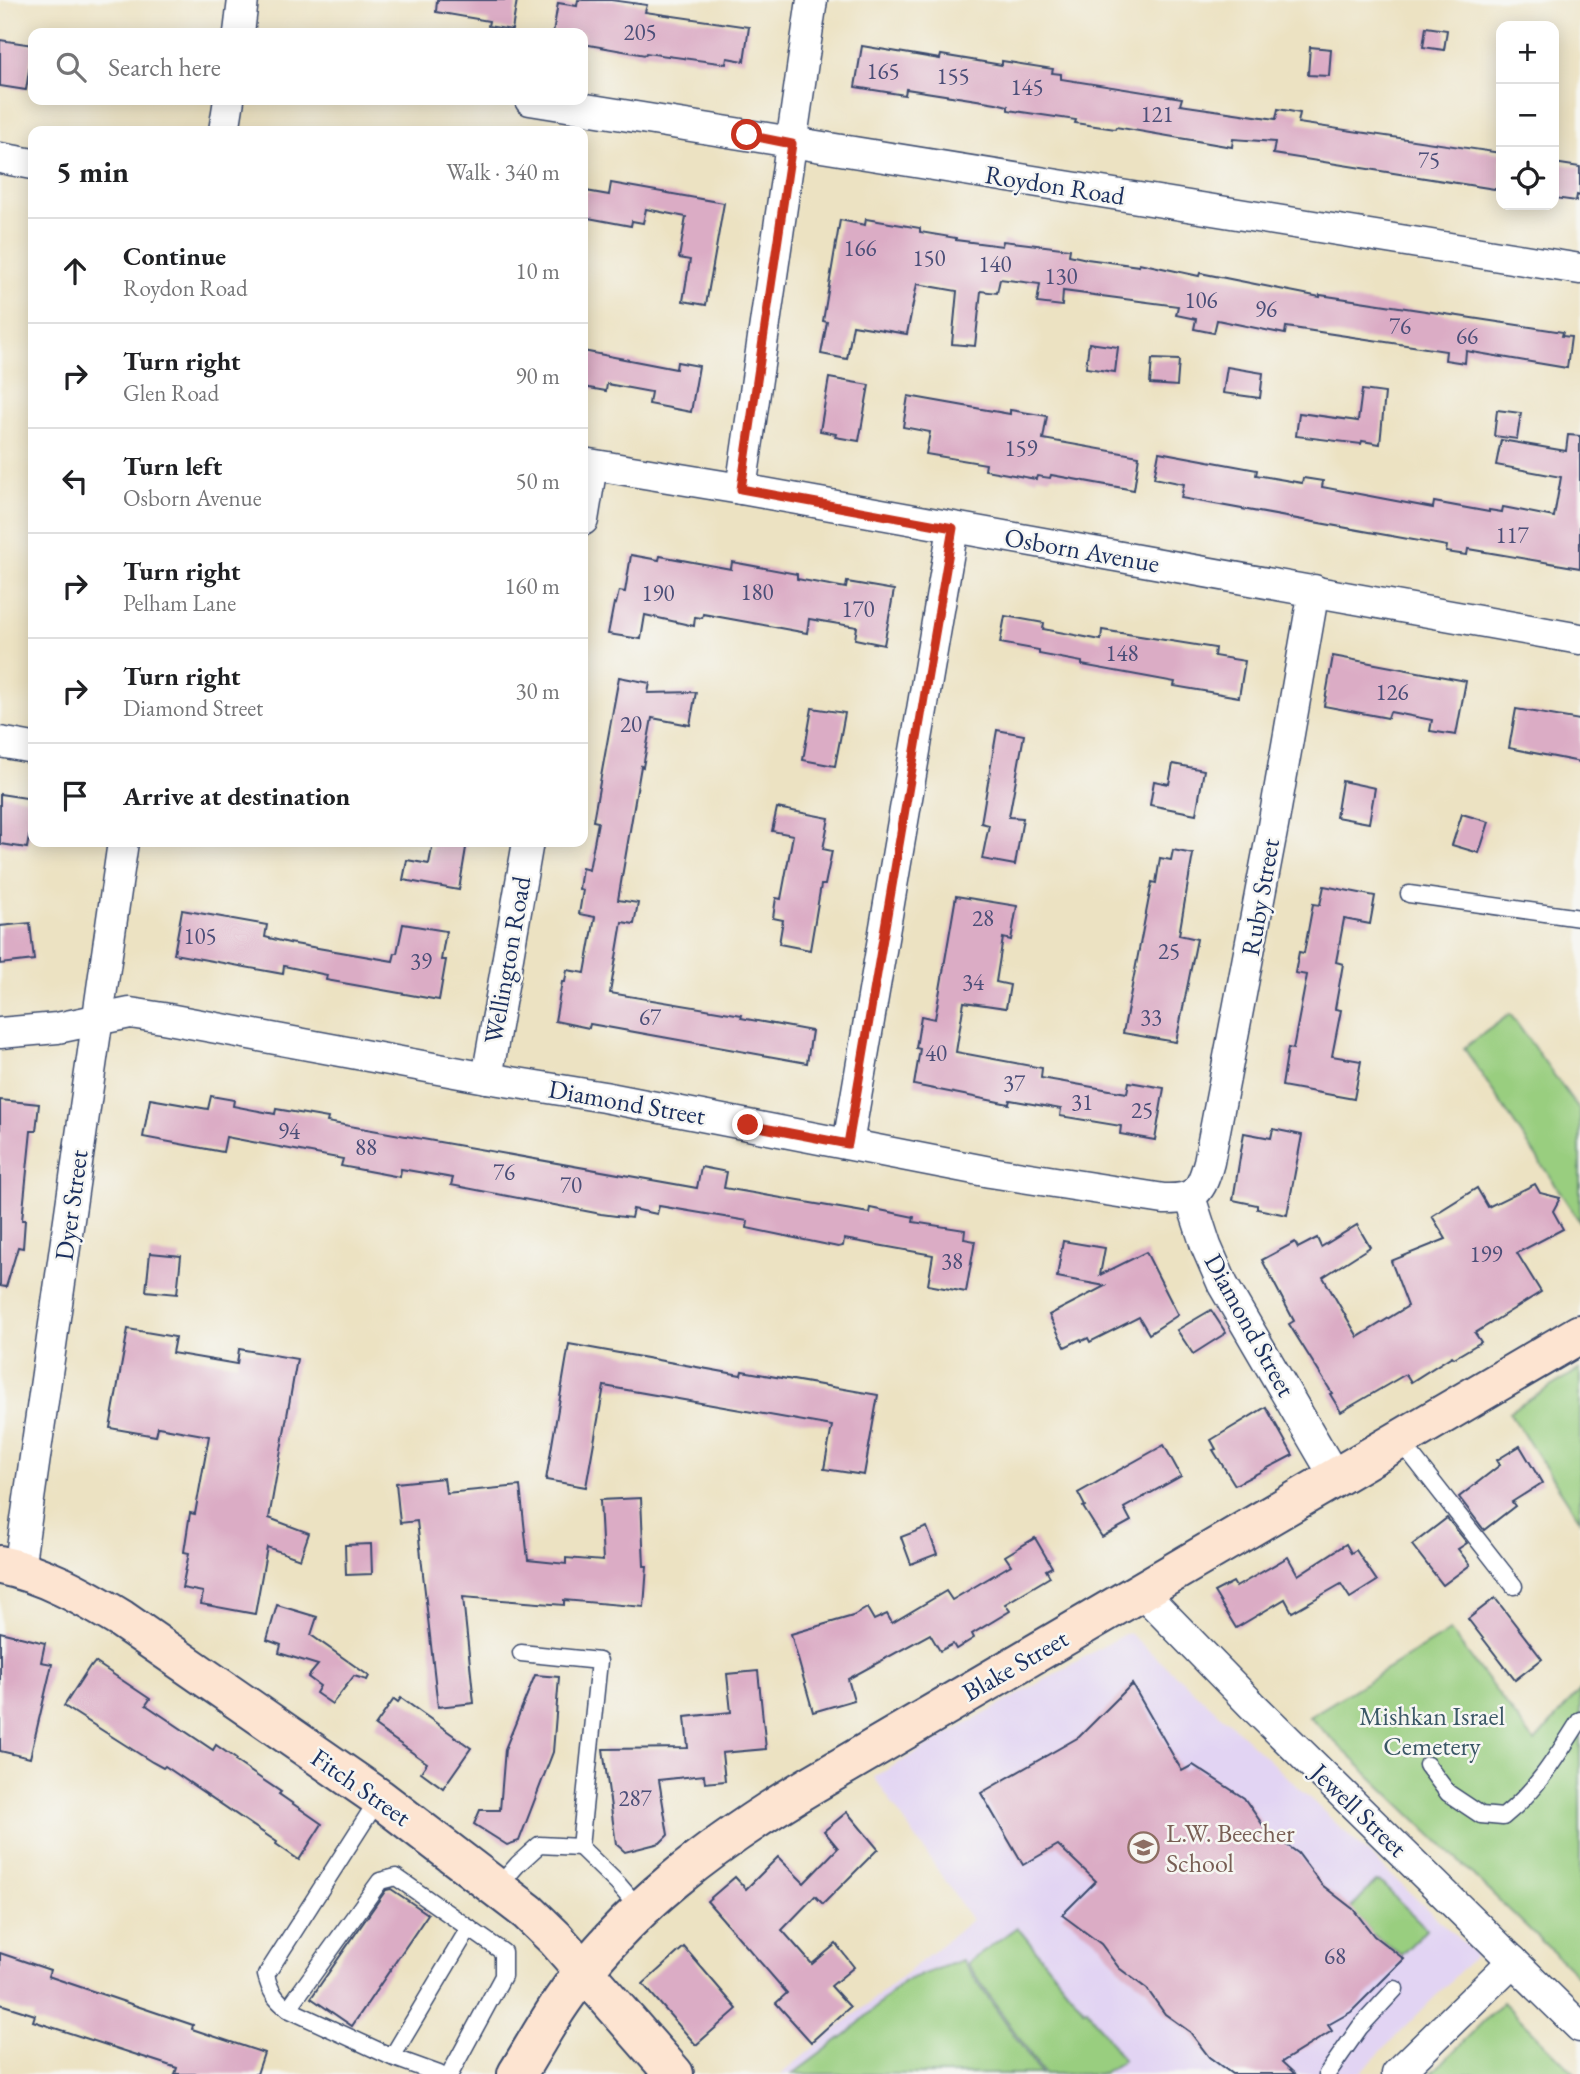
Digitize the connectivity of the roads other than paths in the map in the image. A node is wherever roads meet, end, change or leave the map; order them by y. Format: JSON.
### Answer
{"nodes":[{"id":1,"x":243,"y":0,"type":"edge"},
{"id":2,"x":812,"y":0,"type":"edge"},
{"id":3,"x":240,"y":28,"type":"edge"},
{"id":4,"x":228,"y":105,"type":"edge"},
{"id":5,"x":560,"y":105,"type":"edge"},
{"id":6,"x":225,"y":126,"type":"edge"},
{"id":7,"x":792,"y":144,"type":"junction"},
{"id":8,"x":0,"y":159,"type":"edge"},
{"id":9,"x":28,"y":163,"type":"edge"},
{"id":10,"x":1580,"y":269,"type":"edge"},
{"id":11,"x":588,"y":464,"type":"edge"},
{"id":12,"x":741,"y":489,"type":"junction"},
{"id":13,"x":953,"y":528,"type":"junction"},
{"id":14,"x":1314,"y":590,"type":"junction"},
{"id":15,"x":1580,"y":639,"type":"edge"},
{"id":16,"x":0,"y":742,"type":"edge"},
{"id":17,"x":28,"y":747,"type":"edge"},
{"id":18,"x":122,"y":847,"type":"edge"},
{"id":19,"x":527,"y":847,"type":"edge"},
{"id":20,"x":1409,"y":894,"type":"dead end"},
{"id":21,"x":1580,"y":918,"type":"edge"},
{"id":22,"x":97,"y":1020,"type":"junction"},
{"id":23,"x":0,"y":1033,"type":"edge"},
{"id":24,"x":487,"y":1078,"type":"junction"},
{"id":25,"x":848,"y":1144,"type":"junction"},
{"id":26,"x":1190,"y":1197,"type":"junction"},
{"id":27,"x":1580,"y":1334,"type":"edge"},
{"id":28,"x":1399,"y":1439,"type":"junction"},
{"id":29,"x":1335,"y":1477,"type":"junction"},
{"id":30,"x":9,"y":1567,"type":"edge"},
{"id":31,"x":1514,"y":1586,"type":"dead end"},
{"id":32,"x":1141,"y":1591,"type":"junction"},
{"id":33,"x":521,"y":1653,"type":"dead end"},
{"id":34,"x":1580,"y":1720,"type":"edge"},
{"id":35,"x":1427,"y":1765,"type":"dead end"},
{"id":36,"x":379,"y":1798,"type":"junction"},
{"id":37,"x":580,"y":1846,"type":"junction"},
{"id":38,"x":497,"y":1888,"type":"junction"},
{"id":39,"x":640,"y":1911,"type":"junction"},
{"id":40,"x":469,"y":1928,"type":"junction"},
{"id":41,"x":1514,"y":1961,"type":"junction"},
{"id":42,"x":584,"y":1972,"type":"junction"},
{"id":43,"x":1395,"y":1989,"type":"dead end"},
{"id":44,"x":288,"y":2009,"type":"junction"},
{"id":45,"x":1580,"y":2027,"type":"edge"},
{"id":46,"x":392,"y":2057,"type":"junction"},
{"id":47,"x":439,"y":2074,"type":"edge"},
{"id":48,"x":450,"y":2074,"type":"edge"},
{"id":49,"x":517,"y":2074,"type":"edge"},
{"id":50,"x":674,"y":2074,"type":"edge"},
{"id":51,"x":1326,"y":2074,"type":"edge"},
{"id":52,"x":1397,"y":2074,"type":"edge"}],
"edges":[{"from":1,"to":3,"type":"street"},
{"from":2,"to":7,"type":"street"},
{"from":4,"to":6,"type":"street"},
{"from":5,"to":7,"type":"street","name":"Roydon Road"},
{"from":7,"to":10,"type":"street","name":"Roydon Road"},
{"from":7,"to":12,"type":"street"},
{"from":8,"to":9,"type":"street"},
{"from":11,"to":12,"type":"street","name":"Osborn Avenue"},
{"from":12,"to":13,"type":"street","name":"Osborn Avenue"},
{"from":13,"to":14,"type":"street","name":"Osborn Avenue"},
{"from":13,"to":25,"type":"street"},
{"from":14,"to":15,"type":"street","name":"Osborn Avenue"},
{"from":14,"to":26,"type":"street","name":"Ruby Street"},
{"from":16,"to":17,"type":"street"},
{"from":18,"to":22,"type":"street","name":"Dyer Street"},
{"from":19,"to":24,"type":"street","name":"Wellington Road"},
{"from":20,"to":21,"type":"lane"},
{"from":22,"to":23,"type":"street","name":"Diamond Street"},
{"from":22,"to":24,"type":"street","name":"Diamond Street"},
{"from":22,"to":30,"type":"street","name":"Dyer Street"},
{"from":24,"to":25,"type":"street","name":"Diamond Street"},
{"from":25,"to":26,"type":"street","name":"Diamond Street"},
{"from":26,"to":29,"type":"street","name":"Diamond Street"},
{"from":27,"to":28,"type":"street","name":"Blake Street"},
{"from":28,"to":29,"type":"street","name":"Blake Street"},
{"from":28,"to":31,"type":"lane"},
{"from":29,"to":32,"type":"street","name":"Blake Street"},
{"from":30,"to":36,"type":"street","name":"Fitch Street"},
{"from":32,"to":39,"type":"street","name":"Blake Street"},
{"from":32,"to":41,"type":"street","name":"Jewell Street"},
{"from":33,"to":37,"type":"lane"},
{"from":34,"to":35,"type":"lane"},
{"from":36,"to":38,"type":"street","name":"Fitch Street"},
{"from":36,"to":44,"type":"lane"},
{"from":37,"to":38,"type":"lane"},
{"from":37,"to":39,"type":"lane"},
{"from":38,"to":42,"type":"street","name":"Fitch Street"},
{"from":39,"to":42,"type":"street","name":"Blake Street"},
{"from":40,"to":44,"type":"lane"},
{"from":40,"to":46,"type":"lane"},
{"from":40,"to":48,"type":"lane"},
{"from":41,"to":45,"type":"street","name":"Jewell Street"},
{"from":41,"to":52,"type":"street"},
{"from":42,"to":49,"type":"street","name":"Blake Street"},
{"from":42,"to":50,"type":"street","name":"Fitch Street"},
{"from":43,"to":51,"type":"lane"},
{"from":44,"to":46,"type":"lane"},
{"from":46,"to":47,"type":"lane"}]}
